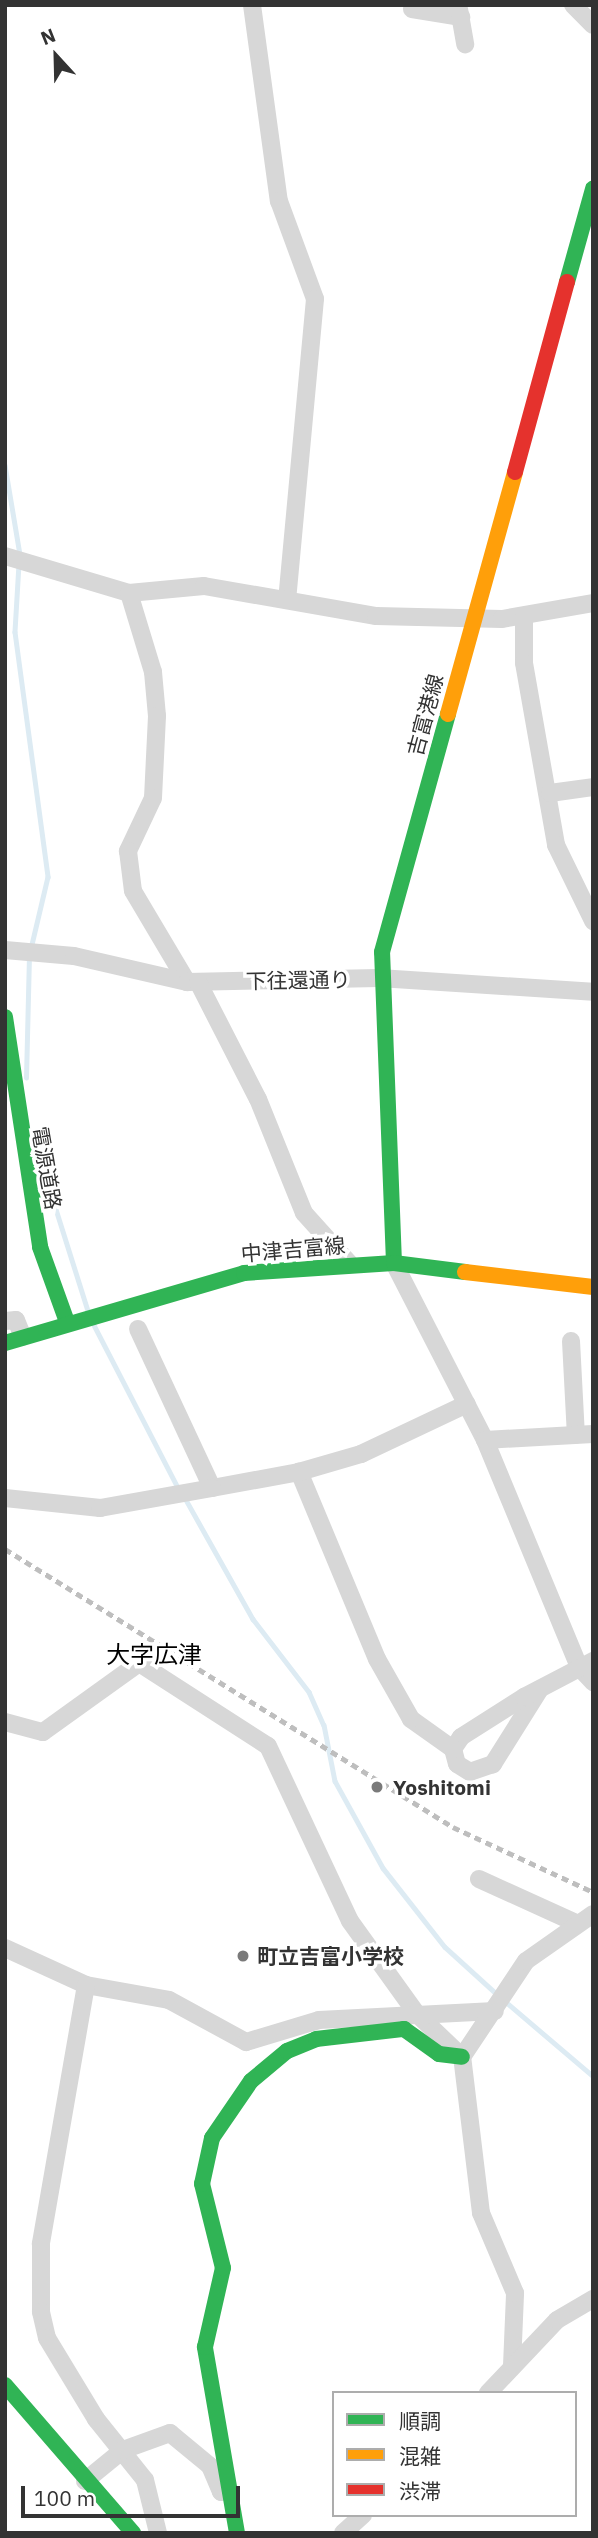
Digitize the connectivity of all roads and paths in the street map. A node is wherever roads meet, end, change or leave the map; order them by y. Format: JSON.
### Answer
{"nodes":[{"id":1,"x":252,"y":5,"type":"edge"},
{"id":2,"x":573,"y":5,"type":"edge"},
{"id":3,"x":412,"y":9,"type":"dead end"},
{"id":4,"x":460,"y":11,"type":"edge"},
{"id":5,"x":593,"y":25,"type":"edge"},
{"id":6,"x":465,"y":44,"type":"dead end"},
{"id":7,"x":593,"y":188,"type":"edge"},
{"id":8,"x":5,"y":556,"type":"edge"},
{"id":9,"x":129,"y":593,"type":"junction"},
{"id":10,"x":287,"y":598,"type":"junction"},
{"id":11,"x":593,"y":603,"type":"edge"},
{"id":12,"x":524,"y":617,"type":"junction"},
{"id":13,"x":472,"y":621,"type":"junction"},
{"id":14,"x":593,"y":787,"type":"edge"},
{"id":15,"x":550,"y":793,"type":"junction"},
{"id":16,"x":593,"y":921,"type":"edge"},
{"id":17,"x":5,"y":950,"type":"edge"},
{"id":18,"x":379,"y":978,"type":"junction"},
{"id":19,"x":192,"y":982,"type":"junction"},
{"id":20,"x":593,"y":992,"type":"edge"},
{"id":21,"x":5,"y":1017,"type":"edge"},
{"id":22,"x":394,"y":1263,"type":"junction"},
{"id":23,"x":350,"y":1264,"type":"junction"},
{"id":24,"x":593,"y":1287,"type":"edge"},
{"id":25,"x":5,"y":1321,"type":"edge"},
{"id":26,"x":67,"y":1322,"type":"junction"},
{"id":27,"x":138,"y":1329,"type":"dead end"},
{"id":28,"x":14,"y":1340,"type":"edge"},
{"id":29,"x":571,"y":1341,"type":"dead end"},
{"id":30,"x":467,"y":1404,"type":"junction"},
{"id":31,"x":584,"y":1434,"type":"edge"},
{"id":32,"x":485,"y":1440,"type":"junction"},
{"id":33,"x":299,"y":1472,"type":"junction"},
{"id":34,"x":212,"y":1488,"type":"junction"},
{"id":35,"x":5,"y":1497,"type":"edge"},
{"id":36,"x":586,"y":1664,"type":"edge"},
{"id":37,"x":593,"y":1682,"type":"edge"},
{"id":38,"x":540,"y":1689,"type":"junction"},
{"id":39,"x":5,"y":1722,"type":"edge"},
{"id":40,"x":453,"y":1749,"type":"junction"},
{"id":41,"x":479,"y":1879,"type":"dead end"},
{"id":42,"x":593,"y":1914,"type":"edge"},
{"id":43,"x":576,"y":1923,"type":"junction"},
{"id":44,"x":5,"y":1948,"type":"edge"},
{"id":45,"x":86,"y":1985,"type":"junction"},
{"id":46,"x":495,"y":2011,"type":"junction"},
{"id":47,"x":416,"y":2013,"type":"junction"},
{"id":48,"x":462,"y":2057,"type":"junction"},
{"id":49,"x":593,"y":2299,"type":"edge"},
{"id":50,"x":512,"y":2366,"type":"junction"},
{"id":51,"x":5,"y":2385,"type":"edge"},
{"id":52,"x":490,"y":2391,"type":"edge"},
{"id":53,"x":123,"y":2450,"type":"junction"},
{"id":54,"x":86,"y":2481,"type":"junction"},
{"id":55,"x":229,"y":2490,"type":"junction"},
{"id":56,"x":361,"y":2517,"type":"edge"},
{"id":57,"x":133,"y":2533,"type":"edge"},
{"id":58,"x":158,"y":2533,"type":"edge"},
{"id":59,"x":237,"y":2533,"type":"edge"},
{"id":60,"x":344,"y":2533,"type":"edge"}],
"edges":[{"from":1,"to":10,"type":"street"},
{"from":2,"to":5,"type":"street"},
{"from":3,"to":4,"type":"street"},
{"from":4,"to":6,"type":"street"},
{"from":7,"to":13,"type":"main road","name":"吉富港線"},
{"from":8,"to":9,"type":"street"},
{"from":9,"to":10,"type":"street"},
{"from":9,"to":19,"type":"street"},
{"from":10,"to":13,"type":"street"},
{"from":11,"to":12,"type":"street"},
{"from":12,"to":13,"type":"street"},
{"from":12,"to":15,"type":"street"},
{"from":13,"to":18,"type":"main road","name":"吉富港線"},
{"from":14,"to":15,"type":"street"},
{"from":15,"to":16,"type":"street"},
{"from":17,"to":19,"type":"street","name":"下往還通り"},
{"from":18,"to":19,"type":"street","name":"下往還通り"},
{"from":18,"to":20,"type":"street","name":"下往還通り"},
{"from":18,"to":22,"type":"main road","name":"吉富港線"},
{"from":19,"to":23,"type":"street"},
{"from":21,"to":26,"type":"main road","name":"電源道路"},
{"from":22,"to":23,"type":"main road","name":"中津吉富線"},
{"from":22,"to":24,"type":"main road","name":"中津吉富線"},
{"from":22,"to":30,"type":"street"},
{"from":23,"to":26,"type":"main road","name":"中津吉富線"},
{"from":25,"to":28,"type":"street"},
{"from":26,"to":28,"type":"main road","name":"中津吉富線"},
{"from":27,"to":34,"type":"street"},
{"from":29,"to":31,"type":"street"},
{"from":30,"to":32,"type":"street"},
{"from":30,"to":33,"type":"street"},
{"from":31,"to":32,"type":"street"},
{"from":32,"to":36,"type":"street"},
{"from":33,"to":34,"type":"street"},
{"from":33,"to":40,"type":"street"},
{"from":34,"to":35,"type":"street"},
{"from":36,"to":37,"type":"street"},
{"from":36,"to":38,"type":"street"},
{"from":38,"to":40,"type":"street"},
{"from":38,"to":40,"type":"street"},
{"from":39,"to":47,"type":"street"},
{"from":41,"to":43,"type":"street"},
{"from":42,"to":43,"type":"street"},
{"from":43,"to":46,"type":"street"},
{"from":44,"to":45,"type":"street"},
{"from":45,"to":47,"type":"street"},
{"from":45,"to":53,"type":"street"},
{"from":46,"to":47,"type":"street"},
{"from":46,"to":48,"type":"street"},
{"from":47,"to":48,"type":"street"},
{"from":48,"to":50,"type":"street"},
{"from":48,"to":55,"type":"main road"},
{"from":49,"to":50,"type":"street"},
{"from":50,"to":52,"type":"street"},
{"from":51,"to":54,"type":"main road"},
{"from":53,"to":54,"type":"street"},
{"from":53,"to":55,"type":"street"},
{"from":53,"to":58,"type":"street"},
{"from":54,"to":57,"type":"main road"},
{"from":55,"to":59,"type":"main road"},
{"from":56,"to":60,"type":"street"}]}
